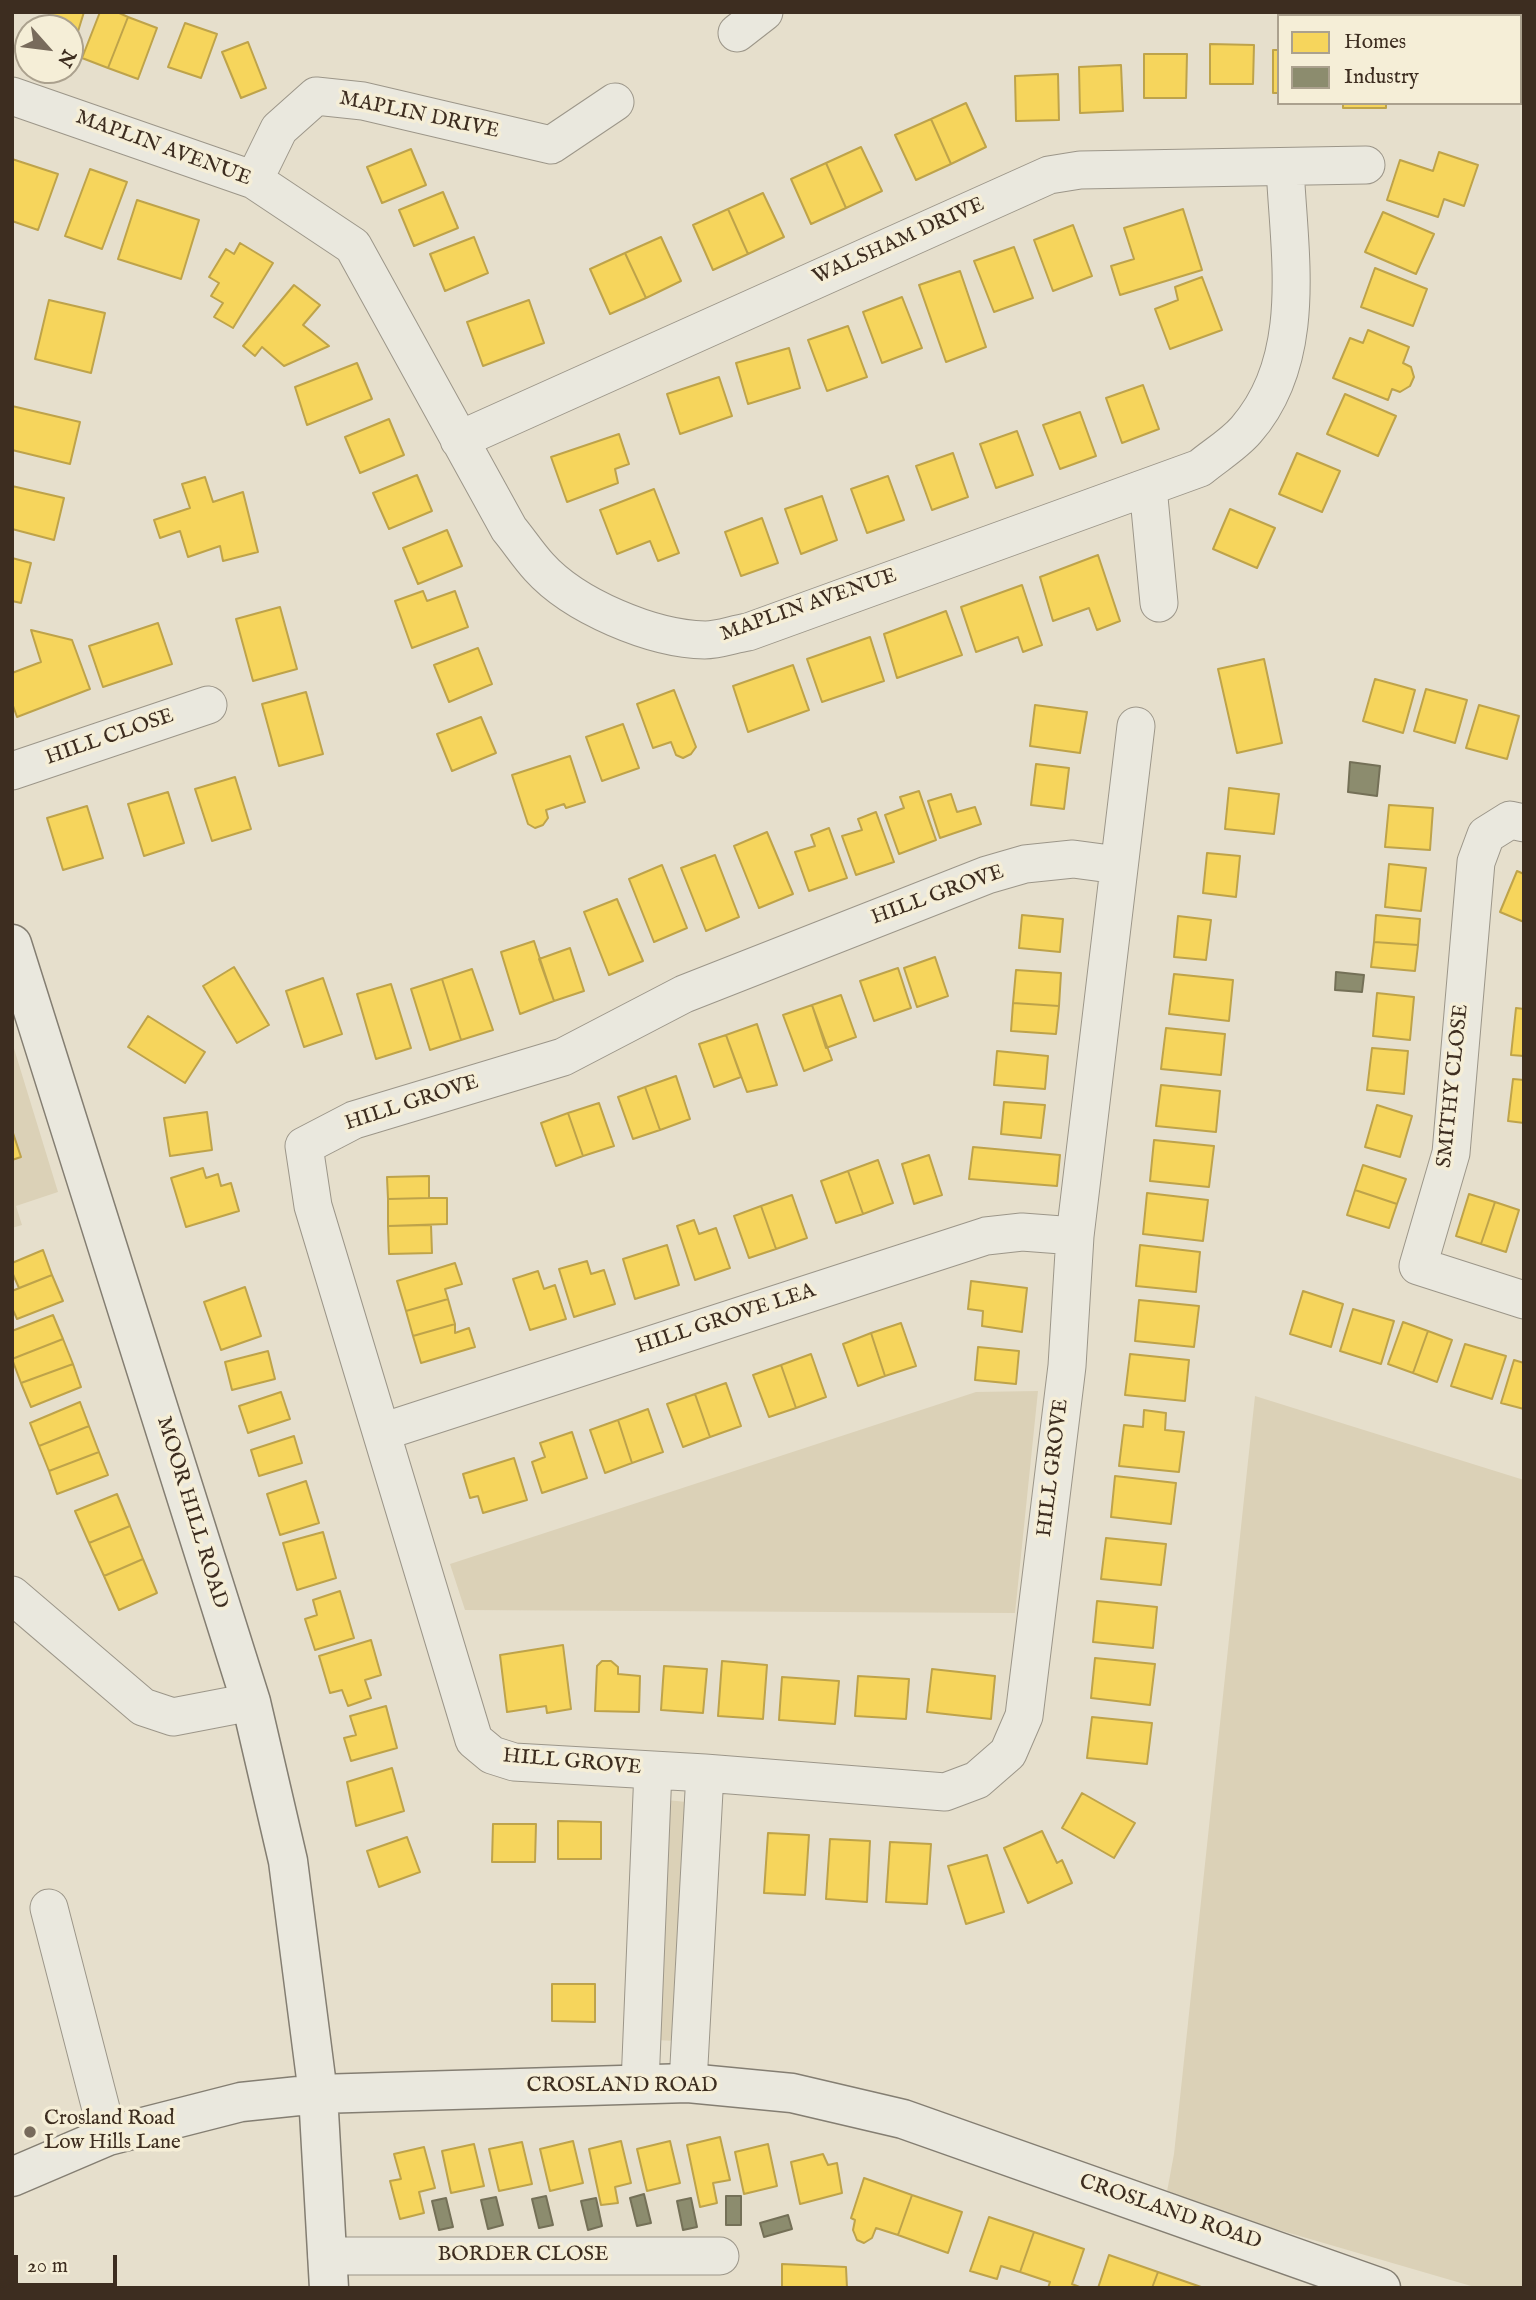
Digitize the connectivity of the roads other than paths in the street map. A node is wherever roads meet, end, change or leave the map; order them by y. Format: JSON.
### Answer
{"nodes":[{"id":1,"x":12,"y":96,"type":"edge"},
{"id":2,"x":615,"y":102,"type":"dead end"},
{"id":3,"x":1366,"y":165,"type":"dead end"},
{"id":4,"x":1285,"y":167,"type":"junction"},
{"id":5,"x":254,"y":180,"type":"junction"},
{"id":6,"x":460,"y":440,"type":"junction"},
{"id":7,"x":1148,"y":487,"type":"junction"},
{"id":8,"x":1159,"y":603,"type":"dead end"},
{"id":9,"x":208,"y":705,"type":"dead end"},
{"id":10,"x":1136,"y":726,"type":"dead end"},
{"id":11,"x":12,"y":771,"type":"edge"},
{"id":12,"x":1524,"y":823,"type":"edge"},
{"id":13,"x":1118,"y":865,"type":"junction"},
{"id":14,"x":12,"y":944,"type":"edge"},
{"id":15,"x":1075,"y":1236,"type":"junction"},
{"id":16,"x":1524,"y":1300,"type":"edge"},
{"id":17,"x":382,"y":1432,"type":"junction"},
{"id":18,"x":12,"y":1595,"type":"edge"},
{"id":19,"x":251,"y":1702,"type":"junction"},
{"id":20,"x":653,"y":1770,"type":"junction"},
{"id":21,"x":705,"y":1773,"type":"junction"},
{"id":22,"x":49,"y":1908,"type":"dead end"},
{"id":23,"x":688,"y":2083,"type":"junction"},
{"id":24,"x":640,"y":2084,"type":"junction"},
{"id":25,"x":318,"y":2094,"type":"junction"},
{"id":26,"x":108,"y":2136,"type":"junction"},
{"id":27,"x":12,"y":2177,"type":"edge"},
{"id":28,"x":720,"y":2256,"type":"dead end"},
{"id":29,"x":328,"y":2272,"type":"edge"},
{"id":30,"x":1316,"y":2276,"type":"edge"},
{"id":31,"x":1381,"y":2288,"type":"edge"}],
"edges":[{"from":1,"to":5,"type":"street","name":"MAPLIN AVENUE"},
{"from":2,"to":5,"type":"street","name":"MAPLIN DRIVE"},
{"from":3,"to":4,"type":"street","name":"WALSHAM DRIVE"},
{"from":4,"to":6,"type":"street","name":"WALSHAM DRIVE"},
{"from":4,"to":7,"type":"street","name":"MAPLIN AVENUE"},
{"from":5,"to":6,"type":"street","name":"MAPLIN AVENUE"},
{"from":6,"to":7,"type":"street","name":"MAPLIN AVENUE"},
{"from":7,"to":8,"type":"street"},
{"from":9,"to":11,"type":"street","name":"HILL CLOSE"},
{"from":10,"to":13,"type":"street","name":"HILL GROVE"},
{"from":12,"to":16,"type":"street","name":"SMITHY CLOSE"},
{"from":13,"to":15,"type":"street","name":"HILL GROVE"},
{"from":13,"to":17,"type":"street","name":"HILL GROVE"},
{"from":14,"to":19,"type":"street","name":"MOOR HILL ROAD"},
{"from":15,"to":17,"type":"street","name":"HILL GROVE LEA"},
{"from":15,"to":21,"type":"street","name":"HILL GROVE"},
{"from":17,"to":20,"type":"street","name":"HILL GROVE"},
{"from":18,"to":19,"type":"street"},
{"from":19,"to":25,"type":"street","name":"MOOR HILL ROAD"},
{"from":20,"to":21,"type":"street","name":"HILL GROVE"},
{"from":20,"to":24,"type":"street","name":"HILL GROVE"},
{"from":21,"to":23,"type":"street"},
{"from":22,"to":26,"type":"street"},
{"from":23,"to":24,"type":"street","name":"CROSLAND ROAD"},
{"from":23,"to":30,"type":"street","name":"CROSLAND ROAD"},
{"from":24,"to":25,"type":"street","name":"CROSLAND ROAD"},
{"from":25,"to":26,"type":"street","name":"CROSLAND ROAD"},
{"from":25,"to":29,"type":"street","name":"MOOR HILL ROAD"},
{"from":26,"to":27,"type":"street","name":"CROSLAND ROAD"},
{"from":28,"to":29,"type":"street","name":"BORDER CLOSE"},
{"from":30,"to":31,"type":"street","name":"CROSLAND ROAD"}]}
